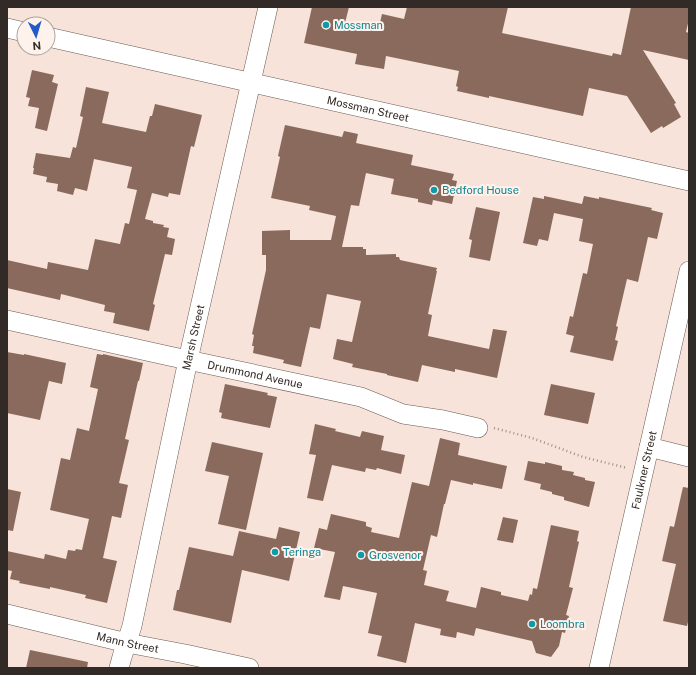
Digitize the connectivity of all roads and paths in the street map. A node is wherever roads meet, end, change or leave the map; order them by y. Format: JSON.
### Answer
{"nodes":[{"id":1,"x":268,"y":7,"type":"edge"},
{"id":2,"x":56,"y":39,"type":"edge"},
{"id":3,"x":251,"y":83,"type":"junction"},
{"id":4,"x":689,"y":181,"type":"edge"},
{"id":5,"x":689,"y":272,"type":"edge"},
{"id":6,"x":7,"y":320,"type":"edge"},
{"id":7,"x":188,"y":360,"type":"junction"},
{"id":8,"x":487,"y":428,"type":"joint"},
{"id":9,"x":649,"y":447,"type":"junction"},
{"id":10,"x":689,"y":457,"type":"edge"},
{"id":11,"x":622,"y":466,"type":"dead end"},
{"id":12,"x":7,"y":614,"type":"edge"},
{"id":13,"x":127,"y":643,"type":"junction"},
{"id":14,"x":120,"y":668,"type":"edge"},
{"id":15,"x":249,"y":668,"type":"edge"},
{"id":16,"x":599,"y":668,"type":"edge"}],
"edges":[{"from":1,"to":3,"type":"street","name":"Marsh Street"},
{"from":2,"to":3,"type":"street","name":"Mossman Street"},
{"from":3,"to":4,"type":"street","name":"Mossman Street"},
{"from":3,"to":7,"type":"street","name":"Marsh Street"},
{"from":5,"to":9,"type":"street","name":"Faulkner Street"},
{"from":6,"to":7,"type":"street","name":"Drummond Avenue"},
{"from":7,"to":8,"type":"street","name":"Drummond Avenue"},
{"from":7,"to":13,"type":"street","name":"Marsh Street"},
{"from":8,"to":11,"type":"path"},
{"from":9,"to":10,"type":"street"},
{"from":9,"to":16,"type":"street","name":"Faulkner Street"},
{"from":12,"to":13,"type":"street","name":"Mann Street"},
{"from":13,"to":14,"type":"street","name":"Marsh Street"},
{"from":13,"to":15,"type":"street","name":"Mann Street"}]}
